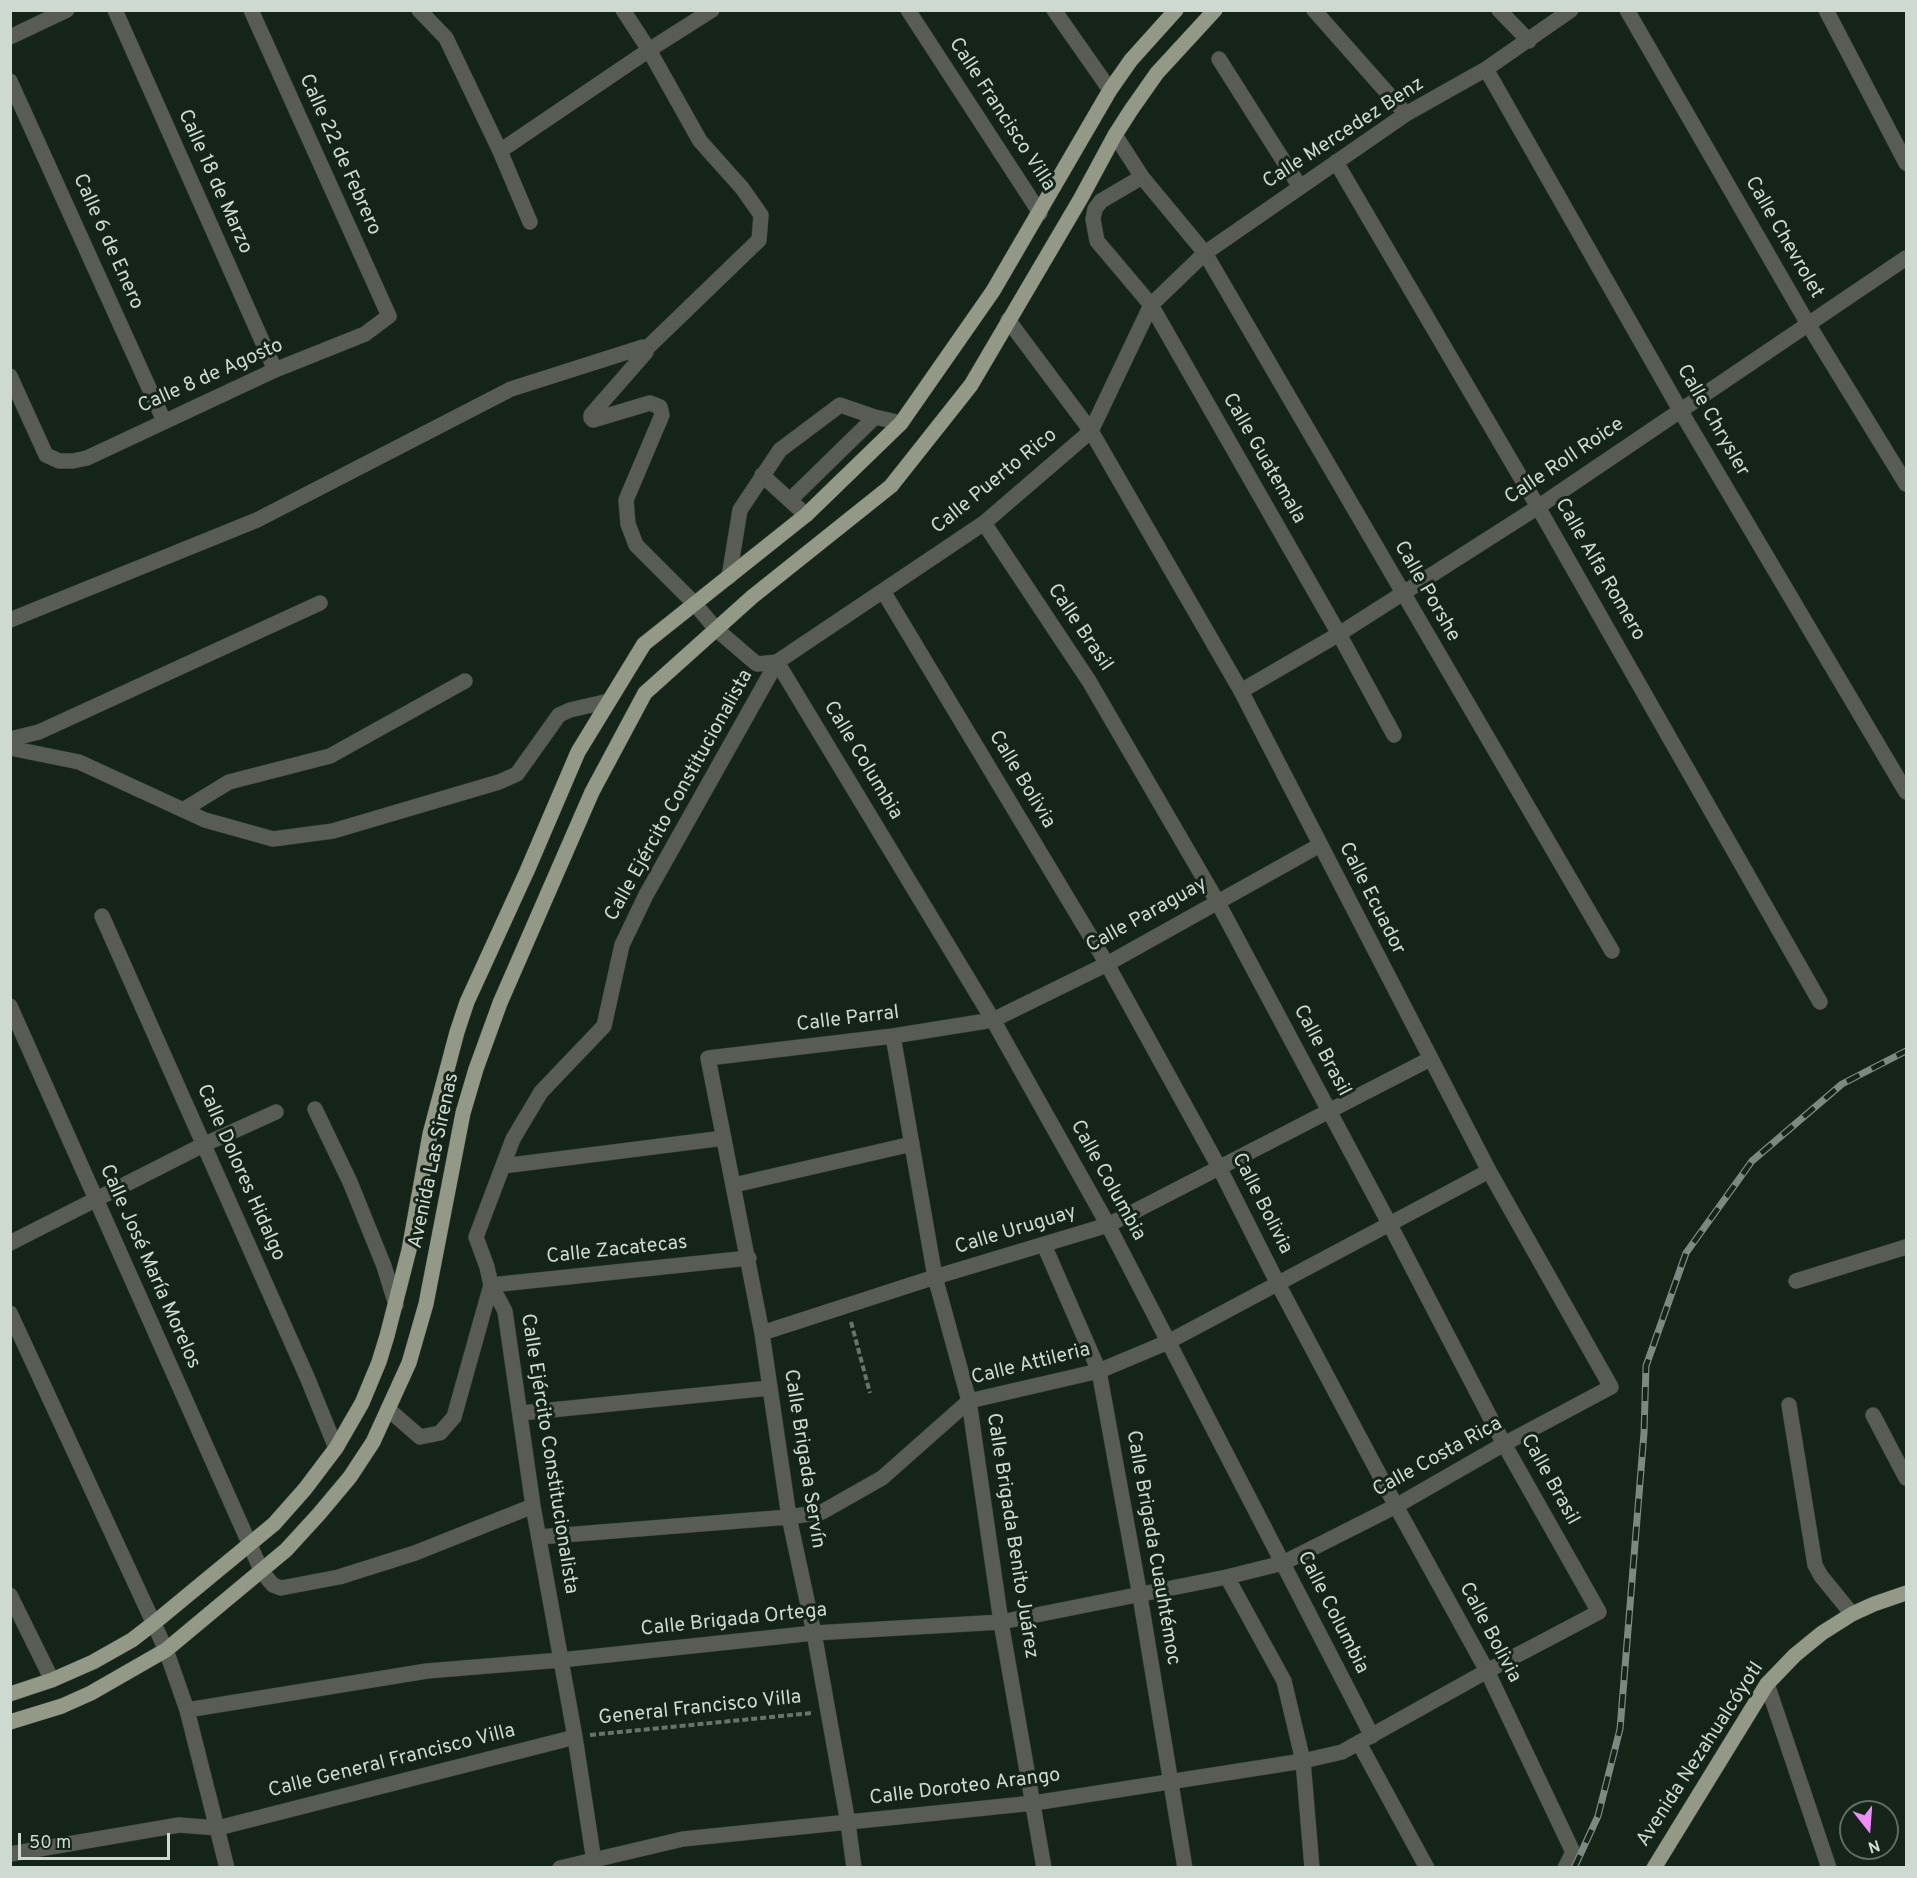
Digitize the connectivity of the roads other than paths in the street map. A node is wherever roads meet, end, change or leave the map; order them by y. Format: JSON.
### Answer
{"nodes":[{"id":1,"x":67,"y":10,"type":"edge"},
{"id":2,"x":116,"y":10,"type":"edge"},
{"id":3,"x":251,"y":10,"type":"edge"},
{"id":4,"x":418,"y":10,"type":"edge"},
{"id":5,"x":623,"y":10,"type":"edge"},
{"id":6,"x":712,"y":10,"type":"edge"},
{"id":7,"x":908,"y":10,"type":"edge"},
{"id":8,"x":1054,"y":10,"type":"edge"},
{"id":9,"x":1176,"y":10,"type":"edge"},
{"id":10,"x":1215,"y":10,"type":"edge"},
{"id":11,"x":1314,"y":10,"type":"edge"},
{"id":12,"x":1499,"y":10,"type":"edge"},
{"id":13,"x":1571,"y":10,"type":"edge"},
{"id":14,"x":1627,"y":10,"type":"edge"},
{"id":15,"x":1826,"y":10,"type":"edge"},
{"id":16,"x":10,"y":37,"type":"edge"},
{"id":17,"x":1529,"y":41,"type":"junction"},
{"id":18,"x":649,"y":50,"type":"junction"},
{"id":19,"x":1219,"y":59,"type":"dead end"},
{"id":20,"x":1486,"y":69,"type":"junction"},
{"id":21,"x":10,"y":81,"type":"edge"},
{"id":22,"x":1110,"y":90,"type":"junction"},
{"id":23,"x":1406,"y":114,"type":"junction"},
{"id":24,"x":1115,"y":135,"type":"junction"},
{"id":25,"x":500,"y":151,"type":"junction"},
{"id":26,"x":1336,"y":162,"type":"junction"},
{"id":27,"x":1906,"y":163,"type":"edge"},
{"id":28,"x":1142,"y":177,"type":"junction"},
{"id":29,"x":1300,"y":187,"type":"junction"},
{"id":30,"x":1081,"y":198,"type":"junction"},
{"id":31,"x":1095,"y":209,"type":"junction"},
{"id":32,"x":1040,"y":213,"type":"junction"},
{"id":33,"x":530,"y":222,"type":"dead end"},
{"id":34,"x":1205,"y":253,"type":"junction"},
{"id":35,"x":1906,"y":258,"type":"edge"},
{"id":36,"x":1151,"y":305,"type":"junction"},
{"id":37,"x":389,"y":316,"type":"joint"},
{"id":38,"x":1008,"y":320,"type":"junction"},
{"id":39,"x":1808,"y":324,"type":"junction"},
{"id":40,"x":646,"y":348,"type":"junction"},
{"id":41,"x":274,"y":370,"type":"junction"},
{"id":42,"x":10,"y":376,"type":"edge"},
{"id":43,"x":1680,"y":410,"type":"junction"},
{"id":44,"x":875,"y":417,"type":"junction"},
{"id":45,"x":164,"y":421,"type":"junction"},
{"id":46,"x":901,"y":423,"type":"junction"},
{"id":47,"x":1091,"y":431,"type":"junction"},
{"id":48,"x":762,"y":475,"type":"junction"},
{"id":49,"x":1906,"y":484,"type":"edge"},
{"id":50,"x":790,"y":500,"type":"junction"},
{"id":51,"x":1538,"y":507,"type":"junction"},
{"id":52,"x":806,"y":515,"type":"junction"},
{"id":53,"x":984,"y":523,"type":"junction"},
{"id":54,"x":729,"y":577,"type":"junction"},
{"id":55,"x":883,"y":591,"type":"junction"},
{"id":56,"x":1402,"y":594,"type":"junction"},
{"id":57,"x":320,"y":603,"type":"dead end"},
{"id":58,"x":694,"y":603,"type":"junction"},
{"id":59,"x":10,"y":620,"type":"edge"},
{"id":60,"x":716,"y":629,"type":"junction"},
{"id":61,"x":1339,"y":634,"type":"junction"},
{"id":62,"x":777,"y":662,"type":"junction"},
{"id":63,"x":465,"y":681,"type":"dead end"},
{"id":64,"x":1241,"y":691,"type":"junction"},
{"id":65,"x":609,"y":701,"type":"junction"},
{"id":66,"x":1394,"y":735,"type":"dead end"},
{"id":67,"x":10,"y":739,"type":"edge"},
{"id":68,"x":10,"y":748,"type":"edge"},
{"id":69,"x":1901,"y":769,"type":"edge"},
{"id":70,"x":1906,"y":792,"type":"edge"},
{"id":71,"x":183,"y":810,"type":"junction"},
{"id":72,"x":1320,"y":845,"type":"junction"},
{"id":73,"x":1217,"y":901,"type":"junction"},
{"id":74,"x":102,"y":916,"type":"dead end"},
{"id":75,"x":1612,"y":951,"type":"dead end"},
{"id":76,"x":1107,"y":964,"type":"junction"},
{"id":77,"x":1820,"y":1002,"type":"dead end"},
{"id":78,"x":10,"y":1006,"type":"edge"},
{"id":79,"x":993,"y":1020,"type":"junction"},
{"id":80,"x":894,"y":1036,"type":"junction"},
{"id":81,"x":708,"y":1059,"type":"joint"},
{"id":82,"x":1430,"y":1059,"type":"junction"},
{"id":83,"x":315,"y":1109,"type":"dead end"},
{"id":84,"x":1329,"y":1110,"type":"junction"},
{"id":85,"x":276,"y":1112,"type":"dead end"},
{"id":86,"x":724,"y":1138,"type":"junction"},
{"id":87,"x":205,"y":1144,"type":"junction"},
{"id":88,"x":912,"y":1144,"type":"junction"},
{"id":89,"x":503,"y":1166,"type":"junction"},
{"id":90,"x":1220,"y":1169,"type":"junction"},
{"id":91,"x":1489,"y":1171,"type":"junction"},
{"id":92,"x":734,"y":1185,"type":"junction"},
{"id":93,"x":97,"y":1200,"type":"junction"},
{"id":94,"x":1389,"y":1223,"type":"junction"},
{"id":95,"x":1107,"y":1225,"type":"junction"},
{"id":96,"x":10,"y":1243,"type":"edge"},
{"id":97,"x":1044,"y":1245,"type":"junction"},
{"id":98,"x":1906,"y":1247,"type":"edge"},
{"id":99,"x":748,"y":1258,"type":"junction"},
{"id":100,"x":935,"y":1277,"type":"junction"},
{"id":101,"x":1796,"y":1281,"type":"dead end"},
{"id":102,"x":1278,"y":1284,"type":"junction"},
{"id":103,"x":491,"y":1286,"type":"junction"},
{"id":104,"x":396,"y":1305,"type":"junction"},
{"id":105,"x":10,"y":1313,"type":"edge"},
{"id":106,"x":762,"y":1333,"type":"junction"},
{"id":107,"x":1168,"y":1342,"type":"junction"},
{"id":108,"x":1099,"y":1371,"type":"junction"},
{"id":109,"x":1611,"y":1387,"type":"joint"},
{"id":110,"x":770,"y":1388,"type":"junction"},
{"id":111,"x":969,"y":1401,"type":"junction"},
{"id":112,"x":1789,"y":1405,"type":"dead end"},
{"id":113,"x":389,"y":1410,"type":"junction"},
{"id":114,"x":521,"y":1413,"type":"junction"},
{"id":115,"x":1873,"y":1415,"type":"dead end"},
{"id":116,"x":1504,"y":1444,"type":"junction"},
{"id":117,"x":336,"y":1448,"type":"junction"},
{"id":118,"x":1906,"y":1478,"type":"edge"},
{"id":119,"x":533,"y":1506,"type":"junction"},
{"id":120,"x":1396,"y":1506,"type":"junction"},
{"id":121,"x":789,"y":1517,"type":"junction"},
{"id":122,"x":538,"y":1537,"type":"junction"},
{"id":123,"x":250,"y":1545,"type":"junction"},
{"id":124,"x":1283,"y":1563,"type":"junction"},
{"id":125,"x":262,"y":1572,"type":"junction"},
{"id":126,"x":1227,"y":1577,"type":"junction"},
{"id":127,"x":1906,"y":1593,"type":"edge"},
{"id":128,"x":10,"y":1595,"type":"edge"},
{"id":129,"x":1140,"y":1596,"type":"junction"},
{"id":130,"x":1599,"y":1612,"type":"joint"},
{"id":131,"x":1852,"y":1614,"type":"junction"},
{"id":132,"x":1001,"y":1622,"type":"junction"},
{"id":133,"x":154,"y":1623,"type":"junction"},
{"id":134,"x":814,"y":1633,"type":"junction"},
{"id":135,"x":166,"y":1650,"type":"junction"},
{"id":136,"x":561,"y":1660,"type":"junction"},
{"id":137,"x":1487,"y":1671,"type":"junction"},
{"id":138,"x":52,"y":1680,"type":"junction"},
{"id":139,"x":1767,"y":1684,"type":"junction"},
{"id":140,"x":10,"y":1694,"type":"edge"},
{"id":141,"x":187,"y":1710,"type":"junction"},
{"id":142,"x":10,"y":1722,"type":"edge"},
{"id":143,"x":575,"y":1737,"type":"junction"},
{"id":144,"x":1365,"y":1740,"type":"junction"},
{"id":145,"x":1303,"y":1761,"type":"junction"},
{"id":146,"x":1171,"y":1782,"type":"junction"},
{"id":147,"x":1034,"y":1803,"type":"junction"},
{"id":148,"x":848,"y":1823,"type":"junction"},
{"id":149,"x":218,"y":1828,"type":"junction"},
{"id":150,"x":10,"y":1854,"type":"edge"},
{"id":151,"x":594,"y":1863,"type":"edge"},
{"id":152,"x":227,"y":1868,"type":"edge"},
{"id":153,"x":560,"y":1868,"type":"edge"},
{"id":154,"x":854,"y":1868,"type":"edge"},
{"id":155,"x":1044,"y":1868,"type":"edge"},
{"id":156,"x":1185,"y":1868,"type":"edge"},
{"id":157,"x":1312,"y":1868,"type":"edge"},
{"id":158,"x":1427,"y":1868,"type":"edge"},
{"id":159,"x":1565,"y":1868,"type":"edge"},
{"id":160,"x":1654,"y":1868,"type":"edge"},
{"id":161,"x":1829,"y":1868,"type":"edge"}],
"edges":[{"from":1,"to":16,"type":"street"},
{"from":2,"to":41,"type":"street","name":"Calle 18 de Marzo"},
{"from":3,"to":37,"type":"street","name":"Calle 22 de Febrero"},
{"from":4,"to":25,"type":"street"},
{"from":5,"to":18,"type":"street"},
{"from":6,"to":18,"type":"street"},
{"from":7,"to":32,"type":"street","name":"Calle Francisco Villa"},
{"from":8,"to":22,"type":"street"},
{"from":9,"to":22,"type":"main road","name":"Avenida Las Sirenas"},
{"from":10,"to":24,"type":"main road","name":"Avenida Las Sirenas"},
{"from":11,"to":23,"type":"street"},
{"from":12,"to":17,"type":"street"},
{"from":13,"to":17,"type":"street","name":"Calle Mercedez Benz"},
{"from":14,"to":39,"type":"street","name":"Calle Chevrolet"},
{"from":15,"to":27,"type":"street"},
{"from":17,"to":20,"type":"street","name":"Calle Mercedez Benz"},
{"from":18,"to":25,"type":"street"},
{"from":18,"to":40,"type":"street"},
{"from":19,"to":29,"type":"street"},
{"from":20,"to":23,"type":"street","name":"Calle Mercedez Benz"},
{"from":20,"to":43,"type":"street","name":"Calle Chrysler"},
{"from":21,"to":45,"type":"street","name":"Calle 6 de Enero"},
{"from":22,"to":32,"type":"main road","name":"Avenida Las Sirenas"},
{"from":23,"to":26,"type":"street","name":"Calle Mercedez Benz"},
{"from":24,"to":28,"type":"street","name":"Calle Porshe"},
{"from":24,"to":30,"type":"main road","name":"Avenida Las Sirenas"},
{"from":25,"to":33,"type":"street"},
{"from":26,"to":29,"type":"street","name":"Calle Mercedez Benz"},
{"from":26,"to":51,"type":"street","name":"Calle Alfa Romero"},
{"from":28,"to":31,"type":"street"},
{"from":28,"to":34,"type":"street","name":"Calle Porshe"},
{"from":29,"to":34,"type":"street","name":"Calle Mercedez Benz"},
{"from":30,"to":31,"type":"street"},
{"from":30,"to":38,"type":"main road","name":"Avenida Las Sirenas"},
{"from":31,"to":36,"type":"street","name":"Calle Guatemala"},
{"from":32,"to":46,"type":"main road","name":"Avenida Las Sirenas"},
{"from":34,"to":36,"type":"street","name":"Calle Mercedez Benz"},
{"from":34,"to":56,"type":"street","name":"Calle Porshe"},
{"from":35,"to":39,"type":"street","name":"Calle Roll Roice"},
{"from":36,"to":47,"type":"street","name":"Calle Puerto Rico"},
{"from":36,"to":61,"type":"street","name":"Calle Guatemala"},
{"from":37,"to":41,"type":"street","name":"Calle 8 de Agosto"},
{"from":38,"to":47,"type":"street","name":"Calle Ecuador"},
{"from":38,"to":60,"type":"main road","name":"Avenida Las Sirenas"},
{"from":39,"to":43,"type":"street","name":"Calle Roll Roice"},
{"from":39,"to":49,"type":"street","name":"Calle Chevrolet"},
{"from":40,"to":58,"type":"street"},
{"from":40,"to":59,"type":"street"},
{"from":41,"to":45,"type":"street","name":"Calle 8 de Agosto"},
{"from":42,"to":45,"type":"street","name":"Calle 8 de Agosto"},
{"from":43,"to":51,"type":"street","name":"Calle Roll Roice"},
{"from":43,"to":69,"type":"street","name":"Calle Chrysler"},
{"from":44,"to":46,"type":"street"},
{"from":44,"to":48,"type":"street"},
{"from":44,"to":50,"type":"street"},
{"from":46,"to":52,"type":"main road","name":"Avenida Las Sirenas"},
{"from":47,"to":53,"type":"street","name":"Calle Puerto Rico"},
{"from":47,"to":64,"type":"street","name":"Calle Ecuador"},
{"from":48,"to":50,"type":"street"},
{"from":48,"to":54,"type":"street"},
{"from":50,"to":52,"type":"street"},
{"from":51,"to":56,"type":"street","name":"Calle Roll Roice"},
{"from":51,"to":77,"type":"street","name":"Calle Alfa Romero"},
{"from":52,"to":54,"type":"main road","name":"Avenida Las Sirenas"},
{"from":53,"to":55,"type":"street","name":"Calle Puerto Rico"},
{"from":53,"to":73,"type":"street","name":"Calle Brasil"},
{"from":54,"to":58,"type":"main road","name":"Avenida Las Sirenas"},
{"from":55,"to":62,"type":"street","name":"Calle Puerto Rico"},
{"from":55,"to":76,"type":"street","name":"Calle Bolivia"},
{"from":56,"to":61,"type":"street","name":"Calle Roll Roice"},
{"from":56,"to":75,"type":"street","name":"Calle Porshe"},
{"from":57,"to":67,"type":"street"},
{"from":58,"to":60,"type":"street"},
{"from":58,"to":65,"type":"main road","name":"Avenida Las Sirenas"},
{"from":60,"to":62,"type":"street"},
{"from":60,"to":113,"type":"main road","name":"Avenida Las Sirenas"},
{"from":61,"to":64,"type":"street","name":"Calle Roll Roice"},
{"from":61,"to":66,"type":"street","name":"Calle Guatemala"},
{"from":62,"to":79,"type":"street","name":"Calle Columbia"},
{"from":62,"to":89,"type":"street","name":"Calle Ejército Constitucionalista"},
{"from":63,"to":71,"type":"street"},
{"from":64,"to":72,"type":"street","name":"Calle Ecuador"},
{"from":65,"to":71,"type":"street"},
{"from":65,"to":104,"type":"main road","name":"Avenida Las Sirenas"},
{"from":68,"to":71,"type":"street"},
{"from":69,"to":70,"type":"street","name":"Calle Chrysler"},
{"from":72,"to":73,"type":"street","name":"Calle Paraguay"},
{"from":72,"to":82,"type":"street","name":"Calle Ecuador"},
{"from":73,"to":76,"type":"street","name":"Calle Paraguay"},
{"from":73,"to":84,"type":"street","name":"Calle Brasil"},
{"from":74,"to":87,"type":"street","name":"Calle Dolores Hidalgo"},
{"from":76,"to":79,"type":"street","name":"Calle Paraguay"},
{"from":76,"to":90,"type":"street","name":"Calle Bolivia"},
{"from":78,"to":93,"type":"street","name":"Calle José María Morelos"},
{"from":79,"to":80,"type":"street","name":"Calle Parral"},
{"from":79,"to":95,"type":"street","name":"Calle Columbia"},
{"from":80,"to":81,"type":"street","name":"Calle Parral"},
{"from":80,"to":88,"type":"street","name":"Calle Brigada Benito Juárez"},
{"from":81,"to":86,"type":"street","name":"Calle Brigada Servín"},
{"from":82,"to":84,"type":"street","name":"Calle Uruguay"},
{"from":82,"to":91,"type":"street","name":"Calle Ecuador"},
{"from":83,"to":104,"type":"street"},
{"from":84,"to":90,"type":"street","name":"Calle Uruguay"},
{"from":84,"to":94,"type":"street","name":"Calle Brasil"},
{"from":85,"to":87,"type":"street"},
{"from":86,"to":89,"type":"street"},
{"from":86,"to":92,"type":"street","name":"Calle Brigada Servín"},
{"from":87,"to":93,"type":"street"},
{"from":87,"to":117,"type":"street","name":"Calle Dolores Hidalgo"},
{"from":88,"to":92,"type":"street"},
{"from":88,"to":100,"type":"street","name":"Calle Brigada Benito Juárez"},
{"from":89,"to":103,"type":"street","name":"Calle Ejército Constitucionalista"},
{"from":90,"to":95,"type":"street","name":"Calle Uruguay"},
{"from":90,"to":102,"type":"street","name":"Calle Bolivia"},
{"from":91,"to":94,"type":"street","name":"Calle Attileria"},
{"from":91,"to":109,"type":"street","name":"Calle Ecuador"},
{"from":92,"to":99,"type":"street","name":"Calle Brigada Servín"},
{"from":93,"to":96,"type":"street"},
{"from":93,"to":123,"type":"street","name":"Calle José María Morelos"},
{"from":94,"to":102,"type":"street","name":"Calle Attileria"},
{"from":94,"to":116,"type":"street","name":"Calle Brasil"},
{"from":95,"to":97,"type":"street","name":"Calle Uruguay"},
{"from":95,"to":107,"type":"street","name":"Calle Columbia"},
{"from":97,"to":100,"type":"street","name":"Calle Uruguay"},
{"from":97,"to":108,"type":"street","name":"Calle Brigada Cuauhtémoc"},
{"from":98,"to":101,"type":"street"},
{"from":99,"to":103,"type":"street","name":"Calle Zacatecas"},
{"from":99,"to":106,"type":"street","name":"Calle Brigada Servín"},
{"from":100,"to":106,"type":"street","name":"Calle Uruguay"},
{"from":100,"to":111,"type":"street","name":"Calle Brigada Benito Juárez"},
{"from":102,"to":107,"type":"street","name":"Calle Attileria"},
{"from":102,"to":120,"type":"street","name":"Calle Bolivia"},
{"from":103,"to":113,"type":"street"},
{"from":103,"to":114,"type":"street","name":"Calle Ejército Constitucionalista"},
{"from":104,"to":117,"type":"main road","name":"Avenida Las Sirenas"},
{"from":105,"to":133,"type":"street"},
{"from":106,"to":110,"type":"street","name":"Calle Brigada Servín"},
{"from":107,"to":108,"type":"street","name":"Calle Attileria"},
{"from":107,"to":124,"type":"street","name":"Calle Columbia"},
{"from":108,"to":111,"type":"street","name":"Calle Attileria"},
{"from":108,"to":129,"type":"street","name":"Calle Brigada Cuauhtémoc"},
{"from":109,"to":116,"type":"street","name":"Calle Costa Rica"},
{"from":110,"to":114,"type":"street"},
{"from":110,"to":121,"type":"street","name":"Calle Brigada Servín"},
{"from":111,"to":121,"type":"street","name":"Calle Attileria"},
{"from":111,"to":132,"type":"street","name":"Calle Brigada Benito Juárez"},
{"from":112,"to":131,"type":"street"},
{"from":113,"to":125,"type":"main road","name":"Avenida Las Sirenas"},
{"from":114,"to":119,"type":"street","name":"Calle Ejército Constitucionalista"},
{"from":115,"to":118,"type":"street"},
{"from":116,"to":120,"type":"street","name":"Calle Costa Rica"},
{"from":116,"to":130,"type":"street","name":"Calle Brasil"},
{"from":117,"to":123,"type":"main road","name":"Avenida Las Sirenas"},
{"from":119,"to":122,"type":"street","name":"Calle Ejército Constitucionalista"},
{"from":119,"to":125,"type":"street"},
{"from":120,"to":124,"type":"street","name":"Calle Costa Rica"},
{"from":120,"to":137,"type":"street","name":"Calle Bolivia"},
{"from":121,"to":122,"type":"street","name":"Calle Attileria"},
{"from":121,"to":134,"type":"street","name":"Calle Brigada Servín"},
{"from":122,"to":136,"type":"street","name":"Calle Ejército Constitucionalista"},
{"from":123,"to":125,"type":"street","name":"Calle José María Morelos"},
{"from":123,"to":133,"type":"main road","name":"Avenida Las Sirenas"},
{"from":124,"to":126,"type":"street","name":"Calle Brigada Ortega"},
{"from":124,"to":144,"type":"street","name":"Calle Columbia"},
{"from":125,"to":135,"type":"main road","name":"Avenida Las Sirenas"},
{"from":126,"to":129,"type":"street","name":"Calle Brigada Ortega"},
{"from":126,"to":145,"type":"street"},
{"from":127,"to":131,"type":"main road","name":"Avenida Nezahualcóyotl"},
{"from":128,"to":138,"type":"street"},
{"from":129,"to":132,"type":"street","name":"Calle Brigada Ortega"},
{"from":129,"to":146,"type":"street","name":"Calle Brigada Cuauhtémoc"},
{"from":130,"to":137,"type":"street","name":"Calle Doroteo Arango"},
{"from":131,"to":139,"type":"main road","name":"Avenida Nezahualcóyotl"},
{"from":132,"to":134,"type":"street","name":"Calle Brigada Ortega"},
{"from":132,"to":147,"type":"street","name":"Calle Brigada Benito Juárez"},
{"from":133,"to":135,"type":"street"},
{"from":133,"to":138,"type":"main road","name":"Avenida Las Sirenas"},
{"from":134,"to":136,"type":"street","name":"Calle Brigada Ortega"},
{"from":134,"to":148,"type":"street","name":"Calle Brigada Servín"},
{"from":135,"to":141,"type":"street"},
{"from":135,"to":142,"type":"main road","name":"Avenida Las Sirenas"},
{"from":136,"to":141,"type":"street","name":"Calle Brigada Ortega"},
{"from":136,"to":143,"type":"street","name":"Calle Ejército Constitucionalista"},
{"from":137,"to":144,"type":"street","name":"Calle Doroteo Arango"},
{"from":137,"to":159,"type":"street","name":"Calle Bolivia"},
{"from":138,"to":140,"type":"main road","name":"Avenida Las Sirenas"},
{"from":139,"to":160,"type":"main road","name":"Avenida Nezahualcóyotl"},
{"from":139,"to":161,"type":"street"},
{"from":141,"to":149,"type":"street"},
{"from":143,"to":149,"type":"street","name":"Calle General Francisco Villa"},
{"from":143,"to":151,"type":"street","name":"Calle Ejército Constitucionalista"},
{"from":144,"to":145,"type":"street","name":"Calle Doroteo Arango"},
{"from":144,"to":158,"type":"street","name":"Calle Columbia"},
{"from":145,"to":146,"type":"street","name":"Calle Doroteo Arango"},
{"from":145,"to":157,"type":"street"},
{"from":146,"to":147,"type":"street","name":"Calle Doroteo Arango"},
{"from":146,"to":156,"type":"street","name":"Calle Brigada Cuauhtémoc"},
{"from":147,"to":148,"type":"street","name":"Calle Doroteo Arango"},
{"from":147,"to":155,"type":"street","name":"Calle Brigada Benito Juárez"},
{"from":148,"to":151,"type":"street","name":"Calle Doroteo Arango"},
{"from":148,"to":154,"type":"street","name":"Calle Brigada Servín"},
{"from":149,"to":150,"type":"street"},
{"from":149,"to":152,"type":"street"},
{"from":151,"to":153,"type":"street","name":"Calle Doroteo Arango"}]}
